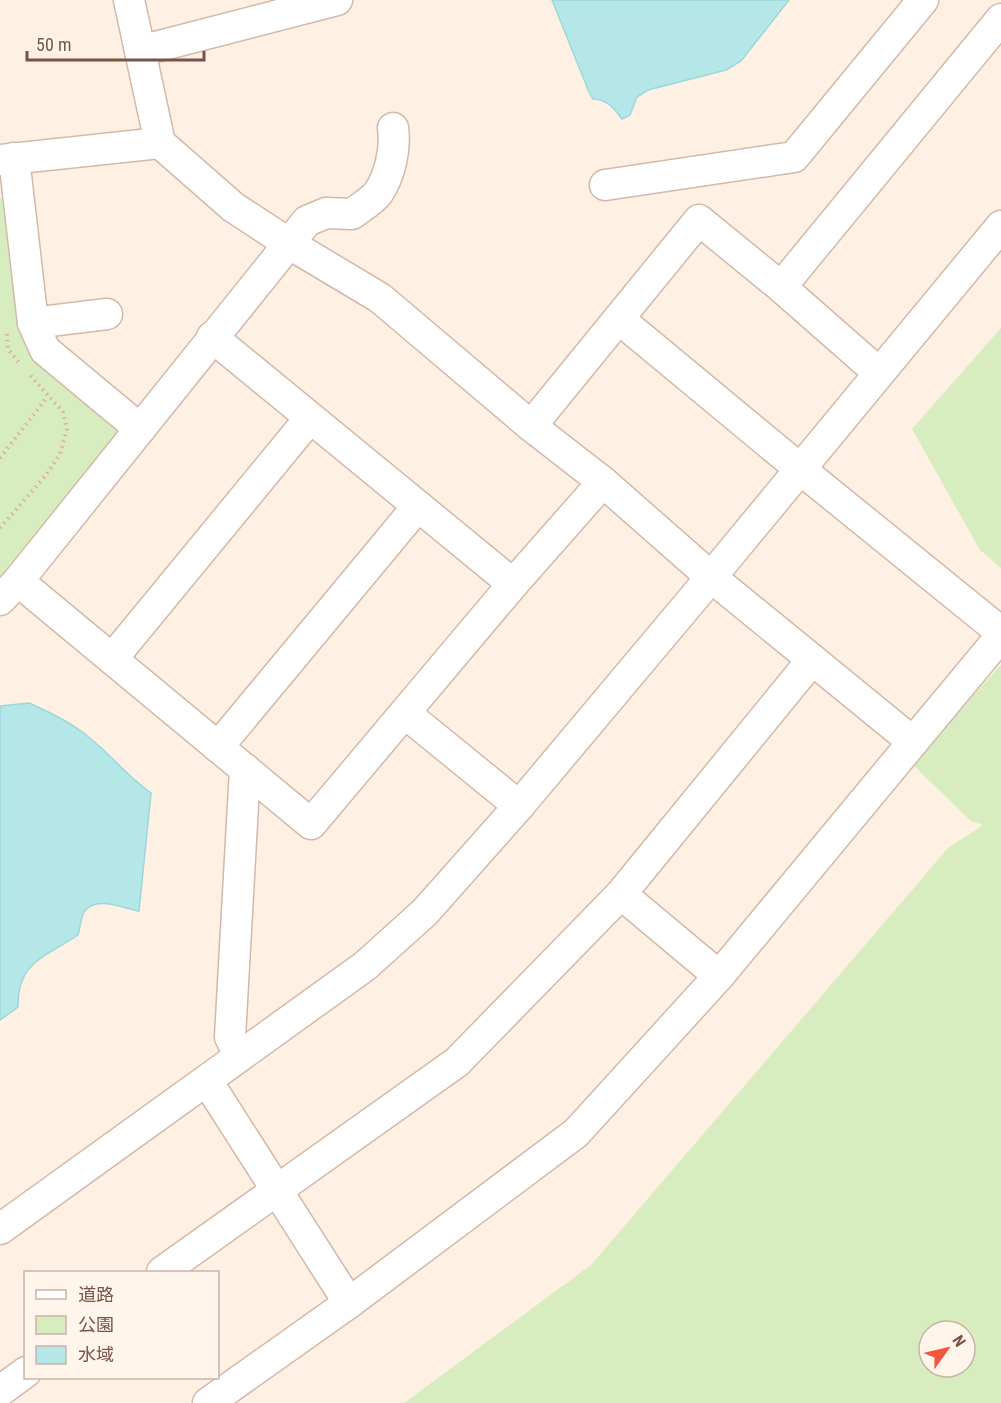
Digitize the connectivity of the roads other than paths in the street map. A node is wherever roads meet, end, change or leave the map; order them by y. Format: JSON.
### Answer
{"nodes":[{"id":1,"x":129,"y":0,"type":"edge"},
{"id":2,"x":336,"y":0,"type":"edge"},
{"id":3,"x":923,"y":0,"type":"edge"},
{"id":4,"x":1001,"y":19,"type":"edge"},
{"id":5,"x":140,"y":51,"type":"junction"},
{"id":6,"x":393,"y":128,"type":"dead end"},
{"id":7,"x":160,"y":143,"type":"junction"},
{"id":8,"x":7,"y":159,"type":"edge"},
{"id":9,"x":605,"y":185,"type":"dead end"},
{"id":10,"x":1001,"y":226,"type":"edge"},
{"id":11,"x":288,"y":243,"type":"junction"},
{"id":12,"x":781,"y":287,"type":"junction"},
{"id":13,"x":106,"y":314,"type":"dead end"},
{"id":14,"x":619,"y":319,"type":"junction"},
{"id":15,"x":33,"y":323,"type":"junction"},
{"id":16,"x":212,"y":338,"type":"junction"},
{"id":17,"x":879,"y":373,"type":"junction"},
{"id":18,"x":310,"y":418,"type":"junction"},
{"id":19,"x":531,"y":426,"type":"junction"},
{"id":20,"x":140,"y":429,"type":"junction"},
{"id":21,"x":800,"y":469,"type":"junction"},
{"id":22,"x":603,"y":482,"type":"junction"},
{"id":23,"x":418,"y":506,"type":"junction"},
{"id":24,"x":711,"y":577,"type":"junction"},
{"id":25,"x":513,"y":584,"type":"junction"},
{"id":26,"x":9,"y":591,"type":"edge"},
{"id":27,"x":1001,"y":632,"type":"edge"},
{"id":28,"x":1001,"y":636,"type":"edge"},
{"id":29,"x":112,"y":659,"type":"junction"},
{"id":30,"x":812,"y":660,"type":"junction"},
{"id":31,"x":406,"y":714,"type":"junction"},
{"id":32,"x":913,"y":742,"type":"junction"},
{"id":33,"x":218,"y":747,"type":"junction"},
{"id":34,"x":244,"y":769,"type":"junction"},
{"id":35,"x":519,"y":806,"type":"junction"},
{"id":36,"x":621,"y":894,"type":"junction"},
{"id":37,"x":719,"y":976,"type":"junction"},
{"id":38,"x":240,"y":1056,"type":"junction"},
{"id":39,"x":207,"y":1081,"type":"junction"},
{"id":40,"x":276,"y":1189,"type":"junction"},
{"id":41,"x":0,"y":1229,"type":"edge"},
{"id":42,"x":163,"y":1271,"type":"edge"},
{"id":43,"x":350,"y":1304,"type":"junction"},
{"id":44,"x":24,"y":1373,"type":"edge"},
{"id":45,"x":0,"y":1391,"type":"edge"},
{"id":46,"x":208,"y":1403,"type":"edge"}],
"edges":[{"from":1,"to":5,"type":"street"},
{"from":2,"to":5,"type":"street"},
{"from":3,"to":9,"type":"street"},
{"from":4,"to":12,"type":"street"},
{"from":5,"to":7,"type":"street"},
{"from":6,"to":11,"type":"street"},
{"from":7,"to":8,"type":"street"},
{"from":7,"to":11,"type":"street"},
{"from":8,"to":15,"type":"street"},
{"from":10,"to":17,"type":"street"},
{"from":11,"to":16,"type":"street"},
{"from":11,"to":19,"type":"street"},
{"from":12,"to":14,"type":"street"},
{"from":12,"to":17,"type":"street"},
{"from":13,"to":15,"type":"street"},
{"from":14,"to":19,"type":"street"},
{"from":14,"to":21,"type":"street"},
{"from":15,"to":20,"type":"street"},
{"from":16,"to":18,"type":"street"},
{"from":16,"to":20,"type":"street"},
{"from":17,"to":21,"type":"street"},
{"from":18,"to":23,"type":"street"},
{"from":18,"to":29,"type":"street"},
{"from":19,"to":22,"type":"street"},
{"from":20,"to":26,"type":"street"},
{"from":21,"to":24,"type":"street"},
{"from":21,"to":27,"type":"street"},
{"from":22,"to":24,"type":"street"},
{"from":22,"to":25,"type":"street"},
{"from":23,"to":25,"type":"street"},
{"from":23,"to":33,"type":"street"},
{"from":24,"to":30,"type":"street"},
{"from":24,"to":35,"type":"street"},
{"from":25,"to":31,"type":"street"},
{"from":26,"to":29,"type":"street"},
{"from":28,"to":32,"type":"street"},
{"from":29,"to":33,"type":"street"},
{"from":30,"to":32,"type":"street"},
{"from":30,"to":36,"type":"street"},
{"from":31,"to":34,"type":"street"},
{"from":31,"to":35,"type":"street"},
{"from":32,"to":37,"type":"street"},
{"from":33,"to":34,"type":"street"},
{"from":34,"to":38,"type":"street"},
{"from":35,"to":38,"type":"street"},
{"from":36,"to":37,"type":"street"},
{"from":36,"to":40,"type":"street"},
{"from":37,"to":43,"type":"street"},
{"from":38,"to":39,"type":"street"},
{"from":39,"to":40,"type":"street"},
{"from":39,"to":41,"type":"street"},
{"from":40,"to":42,"type":"street"},
{"from":40,"to":43,"type":"street"},
{"from":43,"to":46,"type":"street"},
{"from":44,"to":45,"type":"street"}]}
